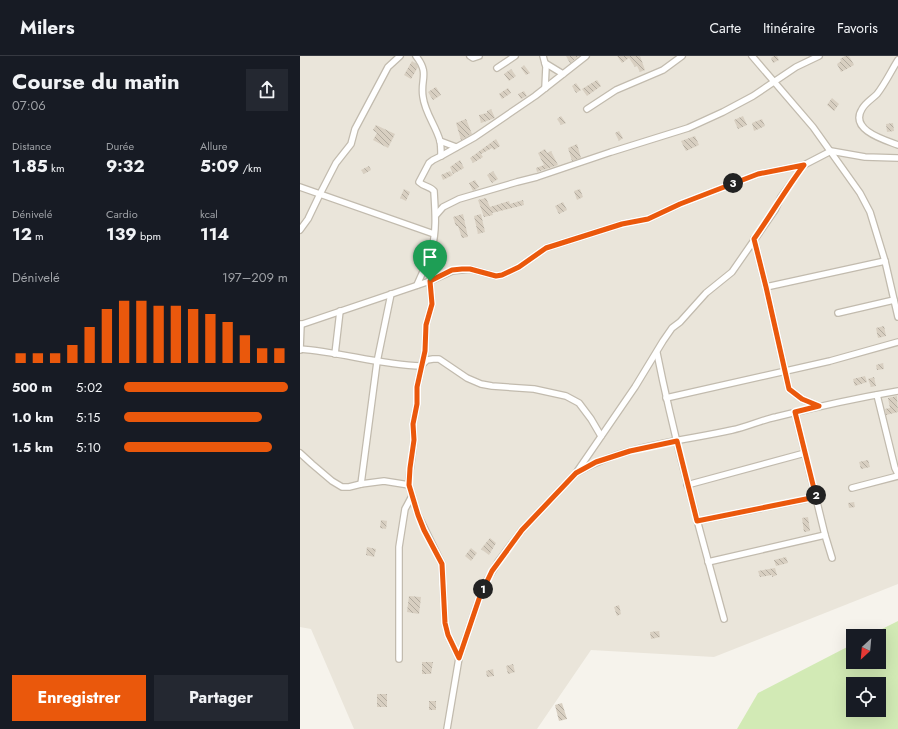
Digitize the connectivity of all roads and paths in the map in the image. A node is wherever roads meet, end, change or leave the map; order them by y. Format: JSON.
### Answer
{"nodes":[{"id":1,"x":400,"y":56,"type":"edge"},
{"id":2,"x":416,"y":56,"type":"edge"},
{"id":3,"x":470,"y":56,"type":"edge"},
{"id":4,"x":479,"y":56,"type":"edge"},
{"id":5,"x":515,"y":56,"type":"edge"},
{"id":6,"x":542,"y":56,"type":"edge"},
{"id":7,"x":586,"y":56,"type":"edge"},
{"id":8,"x":682,"y":56,"type":"edge"},
{"id":9,"x":752,"y":56,"type":"edge"},
{"id":10,"x":820,"y":56,"type":"edge"},
{"id":11,"x":898,"y":60,"type":"edge"},
{"id":12,"x":545,"y":63,"type":"junction"},
{"id":13,"x":497,"y":68,"type":"dead end"},
{"id":14,"x":563,"y":74,"type":"junction"},
{"id":15,"x":774,"y":82,"type":"junction"},
{"id":16,"x":545,"y":88,"type":"junction"},
{"id":17,"x":587,"y":109,"type":"dead end"},
{"id":18,"x":440,"y":141,"type":"junction"},
{"id":19,"x":898,"y":145,"type":"edge"},
{"id":20,"x":456,"y":147,"type":"junction"},
{"id":21,"x":830,"y":151,"type":"junction"},
{"id":22,"x":441,"y":156,"type":"junction"},
{"id":23,"x":898,"y":158,"type":"edge"},
{"id":24,"x":804,"y":165,"type":"junction"},
{"id":25,"x":300,"y":187,"type":"edge"},
{"id":26,"x":320,"y":194,"type":"junction"},
{"id":27,"x":436,"y":215,"type":"junction"},
{"id":28,"x":300,"y":230,"type":"edge"},
{"id":29,"x":434,"y":234,"type":"junction"},
{"id":30,"x":754,"y":239,"type":"junction"},
{"id":31,"x":885,"y":261,"type":"junction"},
{"id":32,"x":430,"y":281,"type":"junction"},
{"id":33,"x":417,"y":285,"type":"junction"},
{"id":34,"x":766,"y":287,"type":"junction"},
{"id":35,"x":391,"y":294,"type":"junction"},
{"id":36,"x":894,"y":300,"type":"junction"},
{"id":37,"x":340,"y":311,"type":"junction"},
{"id":38,"x":838,"y":313,"type":"dead end"},
{"id":39,"x":898,"y":317,"type":"edge"},
{"id":40,"x":300,"y":324,"type":"edge"},
{"id":41,"x":898,"y":342,"type":"edge"},
{"id":42,"x":300,"y":349,"type":"edge"},
{"id":43,"x":657,"y":352,"type":"junction"},
{"id":44,"x":335,"y":354,"type":"junction"},
{"id":45,"x":377,"y":362,"type":"junction"},
{"id":46,"x":421,"y":366,"type":"junction"},
{"id":47,"x":785,"y":371,"type":"junction"},
{"id":48,"x":898,"y":391,"type":"edge"},
{"id":49,"x":876,"y":395,"type":"junction"},
{"id":50,"x":666,"y":398,"type":"junction"},
{"id":51,"x":819,"y":406,"type":"junction"},
{"id":52,"x":795,"y":412,"type":"junction"},
{"id":53,"x":601,"y":436,"type":"junction"},
{"id":54,"x":677,"y":441,"type":"junction"},
{"id":55,"x":300,"y":452,"type":"edge"},
{"id":56,"x":805,"y":453,"type":"junction"},
{"id":57,"x":576,"y":473,"type":"junction"},
{"id":58,"x":898,"y":475,"type":"edge"},
{"id":59,"x":361,"y":484,"type":"junction"},
{"id":60,"x":409,"y":485,"type":"junction"},
{"id":61,"x":687,"y":485,"type":"junction"},
{"id":62,"x":852,"y":488,"type":"dead end"},
{"id":63,"x":412,"y":496,"type":"junction"},
{"id":64,"x":816,"y":497,"type":"junction"},
{"id":65,"x":697,"y":521,"type":"junction"},
{"id":66,"x":825,"y":535,"type":"junction"},
{"id":67,"x":832,"y":558,"type":"dead end"},
{"id":68,"x":708,"y":562,"type":"junction"},
{"id":69,"x":724,"y":619,"type":"dead end"},
{"id":70,"x":459,"y":658,"type":"junction"},
{"id":71,"x":399,"y":659,"type":"dead end"},
{"id":72,"x":447,"y":729,"type":"edge"}],
"edges":[{"from":1,"to":26,"type":"street"},
{"from":2,"to":18,"type":"street"},
{"from":3,"to":4,"type":"street"},
{"from":5,"to":13,"type":"street"},
{"from":6,"to":12,"type":"street"},
{"from":7,"to":14,"type":"street"},
{"from":8,"to":17,"type":"street"},
{"from":9,"to":15,"type":"street"},
{"from":10,"to":15,"type":"street"},
{"from":11,"to":19,"type":"street"},
{"from":12,"to":14,"type":"street"},
{"from":12,"to":16,"type":"street"},
{"from":14,"to":16,"type":"street"},
{"from":15,"to":21,"type":"street"},
{"from":15,"to":27,"type":"street"},
{"from":16,"to":20,"type":"street"},
{"from":18,"to":20,"type":"street"},
{"from":18,"to":22,"type":"street"},
{"from":20,"to":22,"type":"street"},
{"from":21,"to":23,"type":"street"},
{"from":21,"to":24,"type":"street"},
{"from":21,"to":31,"type":"street"},
{"from":22,"to":27,"type":"street"},
{"from":24,"to":30,"type":"street"},
{"from":24,"to":32,"type":"street"},
{"from":25,"to":26,"type":"street"},
{"from":26,"to":28,"type":"street"},
{"from":26,"to":29,"type":"street"},
{"from":27,"to":29,"type":"street"},
{"from":29,"to":33,"type":"street"},
{"from":30,"to":34,"type":"street"},
{"from":30,"to":43,"type":"street"},
{"from":31,"to":34,"type":"street"},
{"from":31,"to":36,"type":"street"},
{"from":32,"to":33,"type":"street"},
{"from":32,"to":46,"type":"street"},
{"from":33,"to":35,"type":"street"},
{"from":34,"to":47,"type":"street"},
{"from":35,"to":37,"type":"street"},
{"from":35,"to":45,"type":"street"},
{"from":36,"to":38,"type":"street"},
{"from":36,"to":39,"type":"street"},
{"from":37,"to":40,"type":"street"},
{"from":37,"to":44,"type":"street"},
{"from":40,"to":42,"type":"street"},
{"from":41,"to":47,"type":"street"},
{"from":42,"to":44,"type":"street"},
{"from":43,"to":50,"type":"street"},
{"from":43,"to":53,"type":"street"},
{"from":44,"to":45,"type":"street"},
{"from":45,"to":46,"type":"street"},
{"from":45,"to":59,"type":"street"},
{"from":46,"to":53,"type":"street"},
{"from":46,"to":60,"type":"street"},
{"from":47,"to":50,"type":"street"},
{"from":47,"to":51,"type":"street"},
{"from":48,"to":49,"type":"street"},
{"from":49,"to":51,"type":"street"},
{"from":49,"to":58,"type":"street"},
{"from":50,"to":54,"type":"street"},
{"from":51,"to":52,"type":"street"},
{"from":52,"to":54,"type":"street"},
{"from":52,"to":56,"type":"street"},
{"from":53,"to":57,"type":"street"},
{"from":54,"to":57,"type":"street"},
{"from":54,"to":61,"type":"street"},
{"from":55,"to":59,"type":"street"},
{"from":56,"to":61,"type":"street"},
{"from":56,"to":64,"type":"street"},
{"from":57,"to":70,"type":"street"},
{"from":58,"to":62,"type":"street"},
{"from":59,"to":60,"type":"street"},
{"from":60,"to":63,"type":"street"},
{"from":61,"to":65,"type":"street"},
{"from":63,"to":70,"type":"street"},
{"from":63,"to":71,"type":"street"},
{"from":64,"to":65,"type":"street"},
{"from":64,"to":66,"type":"street"},
{"from":65,"to":68,"type":"street"},
{"from":66,"to":67,"type":"street"},
{"from":66,"to":68,"type":"street"},
{"from":68,"to":69,"type":"street"},
{"from":70,"to":72,"type":"street"}]}
